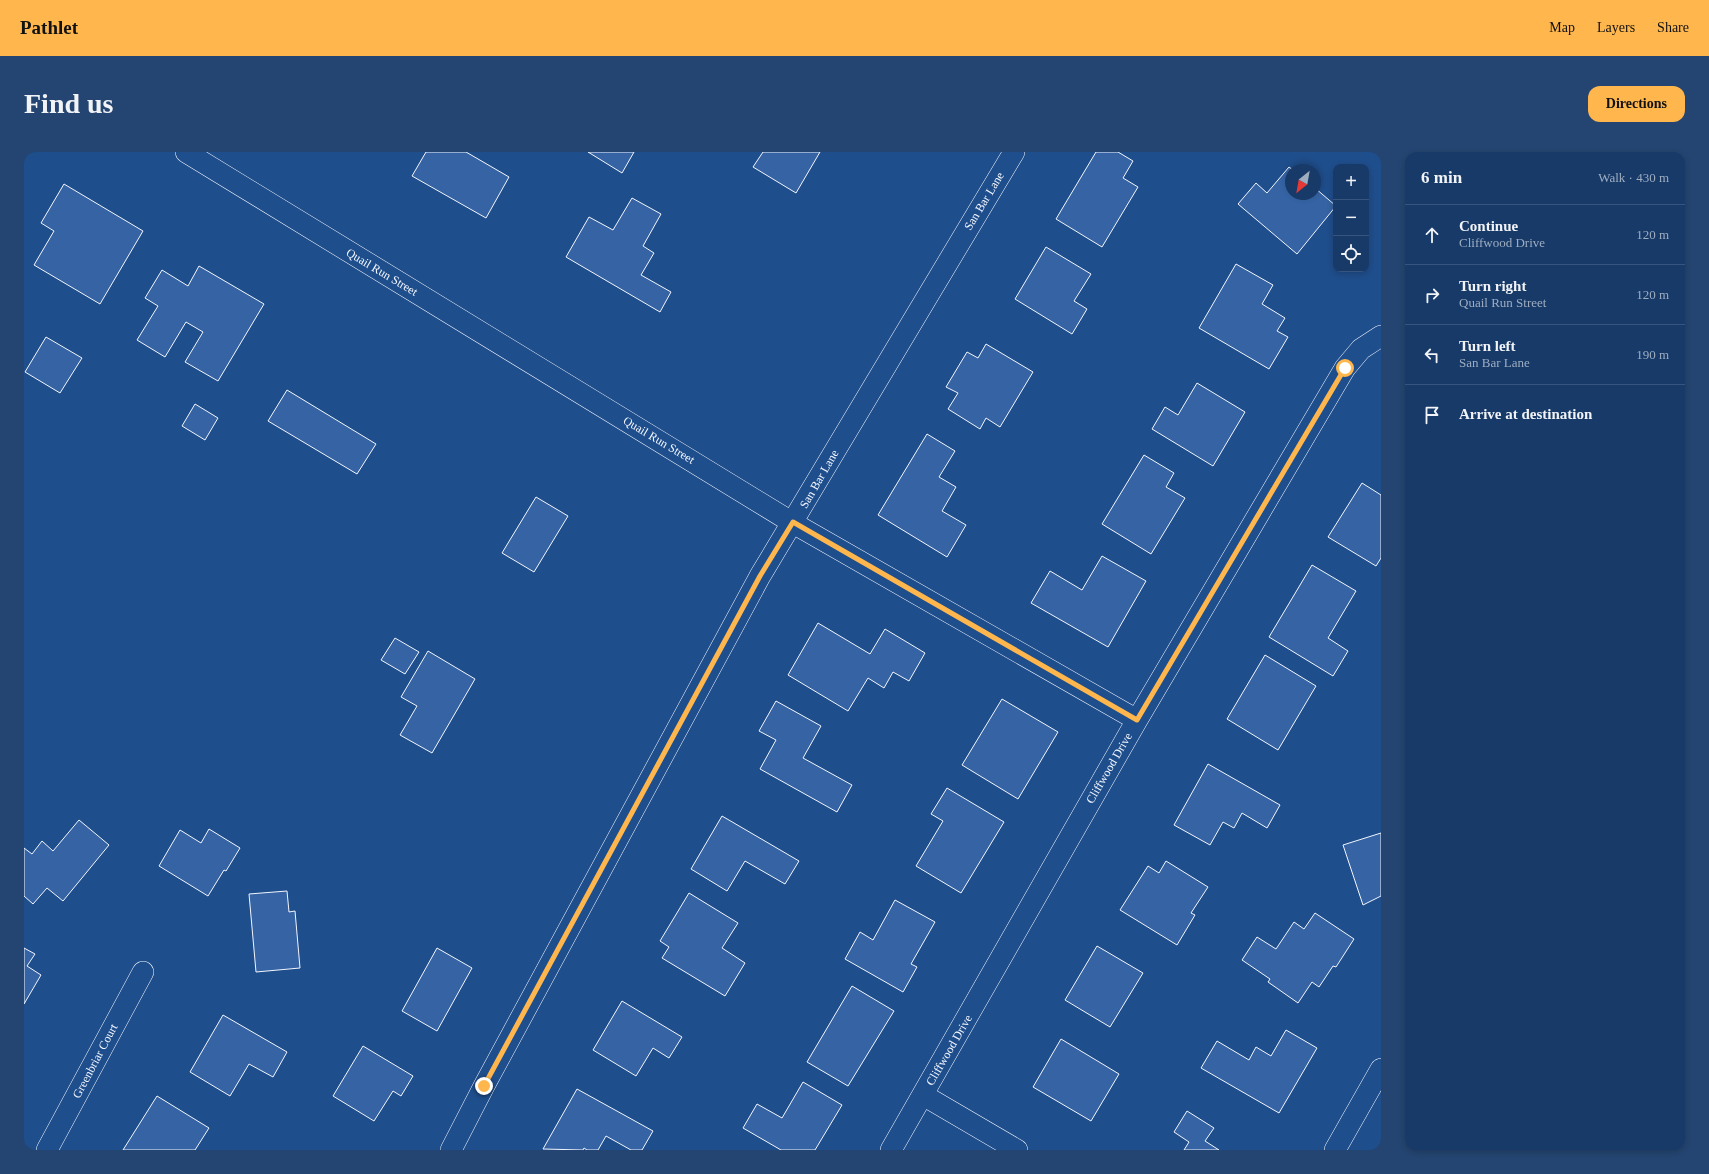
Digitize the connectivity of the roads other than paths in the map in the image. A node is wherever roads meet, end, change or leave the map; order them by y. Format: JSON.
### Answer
{"nodes":[{"id":1,"x":186,"y":152,"type":"edge"},
{"id":2,"x":1014,"y":152,"type":"edge"},
{"id":3,"x":1380,"y":336,"type":"edge"},
{"id":4,"x":793,"y":522,"type":"junction"},
{"id":5,"x":1137,"y":720,"type":"junction"},
{"id":6,"x":144,"y":972,"type":"dead end"},
{"id":7,"x":1381,"y":1068,"type":"edge"},
{"id":8,"x":923,"y":1095,"type":"junction"},
{"id":9,"x":47,"y":1150,"type":"edge"},
{"id":10,"x":451,"y":1150,"type":"edge"},
{"id":11,"x":891,"y":1150,"type":"edge"},
{"id":12,"x":1017,"y":1150,"type":"edge"},
{"id":13,"x":1335,"y":1150,"type":"edge"}],
"edges":[{"from":1,"to":4,"type":"street","name":"Quail Run Street"},
{"from":2,"to":4,"type":"street","name":"San Bar Lane"},
{"from":3,"to":5,"type":"street","name":"Cliffwood Drive"},
{"from":4,"to":5,"type":"street","name":"Quail Run Street"},
{"from":4,"to":10,"type":"street","name":"San Bar Lane"},
{"from":5,"to":8,"type":"street","name":"Cliffwood Drive"},
{"from":6,"to":9,"type":"street","name":"Greenbriar Court"},
{"from":7,"to":13,"type":"street"},
{"from":8,"to":11,"type":"street","name":"Cliffwood Drive"},
{"from":8,"to":12,"type":"street"}]}
